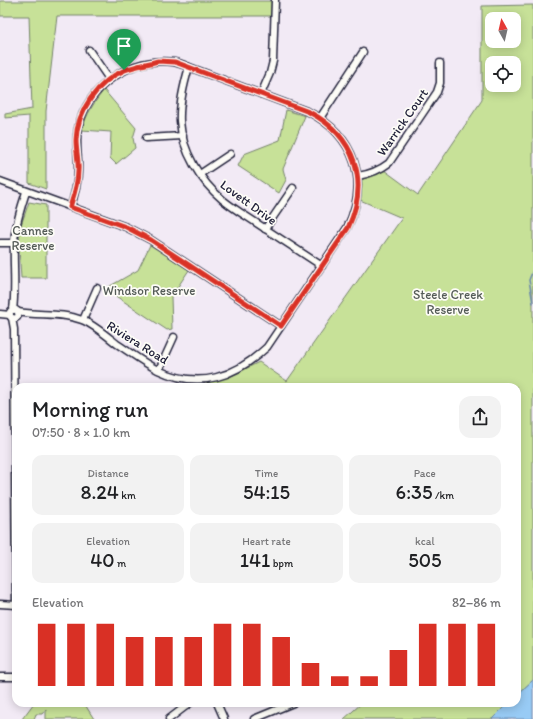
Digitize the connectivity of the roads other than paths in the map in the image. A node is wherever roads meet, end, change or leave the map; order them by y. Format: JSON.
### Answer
{"nodes":[{"id":1,"x":276,"y":0,"type":"edge"},
{"id":2,"x":89,"y":50,"type":"dead end"},
{"id":3,"x":363,"y":52,"type":"dead end"},
{"id":4,"x":440,"y":63,"type":"dead end"},
{"id":5,"x":189,"y":67,"type":"junction"},
{"id":6,"x":109,"y":79,"type":"junction"},
{"id":7,"x":261,"y":94,"type":"junction"},
{"id":8,"x":320,"y":118,"type":"junction"},
{"id":9,"x":183,"y":136,"type":"junction"},
{"id":10,"x":146,"y":138,"type":"dead end"},
{"id":11,"x":230,"y":154,"type":"dead end"},
{"id":12,"x":200,"y":174,"type":"junction"},
{"id":13,"x":358,"y":176,"type":"junction"},
{"id":14,"x":0,"y":181,"type":"edge"},
{"id":15,"x":293,"y":188,"type":"dead end"},
{"id":16,"x":26,"y":192,"type":"junction"},
{"id":17,"x":70,"y":207,"type":"junction"},
{"id":18,"x":265,"y":229,"type":"junction"},
{"id":19,"x":14,"y":242,"type":"junction"},
{"id":20,"x":0,"y":243,"type":"edge"},
{"id":21,"x":322,"y":266,"type":"junction"},
{"id":22,"x":97,"y":288,"type":"dead end"},
{"id":23,"x":1,"y":314,"type":"edge"},
{"id":24,"x":14,"y":314,"type":"junction"},
{"id":25,"x":83,"y":320,"type":"junction"},
{"id":26,"x":281,"y":326,"type":"junction"},
{"id":27,"x":174,"y":337,"type":"dead end"},
{"id":28,"x":159,"y":370,"type":"junction"},
{"id":29,"x":202,"y":379,"type":"junction"},
{"id":30,"x":14,"y":383,"type":"edge"},
{"id":31,"x":202,"y":383,"type":"edge"},
{"id":32,"x":0,"y":604,"type":"edge"},
{"id":33,"x":12,"y":605,"type":"edge"},
{"id":34,"x":0,"y":677,"type":"edge"},
{"id":35,"x":12,"y":677,"type":"edge"},
{"id":36,"x":185,"y":707,"type":"edge"},
{"id":37,"x":219,"y":707,"type":"edge"},
{"id":38,"x":283,"y":707,"type":"edge"},
{"id":39,"x":169,"y":719,"type":"edge"},
{"id":40,"x":224,"y":719,"type":"edge"},
{"id":41,"x":254,"y":719,"type":"edge"}],
"edges":[{"from":1,"to":7,"type":"street"},
{"from":2,"to":6,"type":"street"},
{"from":3,"to":8,"type":"street"},
{"from":4,"to":13,"type":"street","name":"Warrick Court"},
{"from":5,"to":6,"type":"street","name":"Riviera Road"},
{"from":5,"to":7,"type":"street","name":"Riviera Road"},
{"from":5,"to":9,"type":"street","name":"Lovett Drive"},
{"from":6,"to":17,"type":"street","name":"Riviera Road"},
{"from":7,"to":8,"type":"street","name":"Riviera Road"},
{"from":8,"to":13,"type":"street","name":"Riviera Road"},
{"from":9,"to":10,"type":"street"},
{"from":9,"to":12,"type":"street","name":"Lovett Drive"},
{"from":11,"to":12,"type":"street"},
{"from":12,"to":18,"type":"street","name":"Lovett Drive"},
{"from":13,"to":21,"type":"street","name":"Riviera Road"},
{"from":14,"to":16,"type":"street"},
{"from":15,"to":18,"type":"street"},
{"from":16,"to":17,"type":"street"},
{"from":16,"to":19,"type":"street"},
{"from":17,"to":26,"type":"street"},
{"from":18,"to":21,"type":"street","name":"Lovett Drive"},
{"from":19,"to":20,"type":"street"},
{"from":19,"to":24,"type":"street"},
{"from":21,"to":26,"type":"street","name":"Riviera Road"},
{"from":22,"to":25,"type":"street"},
{"from":23,"to":24,"type":"street","name":"Riviera Road"},
{"from":24,"to":25,"type":"street","name":"Riviera Road"},
{"from":24,"to":30,"type":"street"},
{"from":25,"to":28,"type":"street","name":"Riviera Road"},
{"from":26,"to":29,"type":"street","name":"Riviera Road"},
{"from":27,"to":28,"type":"street"},
{"from":28,"to":29,"type":"street","name":"Riviera Road"},
{"from":29,"to":31,"type":"street"},
{"from":32,"to":33,"type":"street"},
{"from":34,"to":35,"type":"street"},
{"from":36,"to":39,"type":"street"},
{"from":37,"to":40,"type":"street"},
{"from":38,"to":41,"type":"street"}]}
